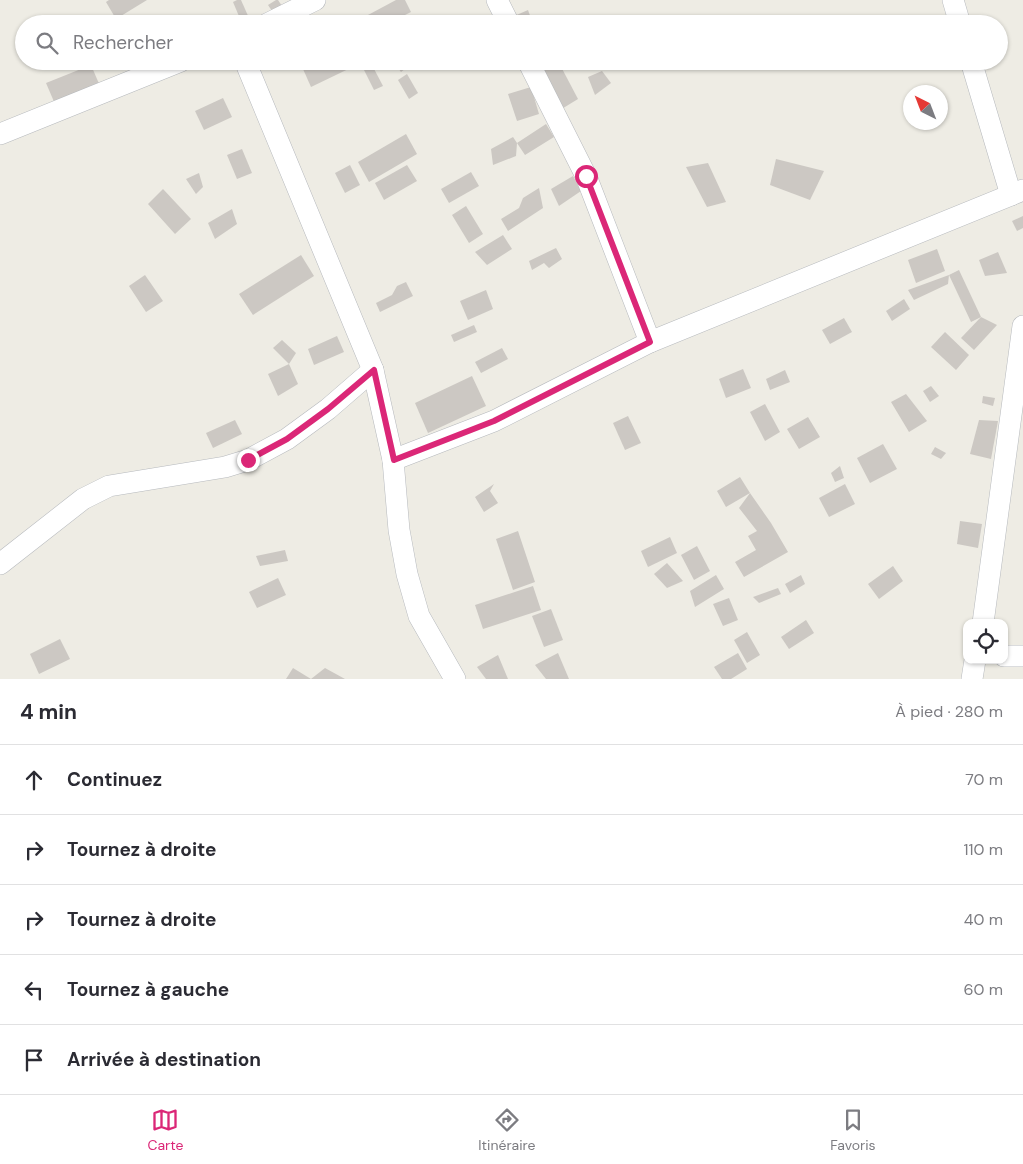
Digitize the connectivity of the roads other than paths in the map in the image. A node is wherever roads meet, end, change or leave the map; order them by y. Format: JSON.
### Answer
{"nodes":[{"id":1,"x":315,"y":0,"type":"edge"},
{"id":2,"x":497,"y":0,"type":"edge"},
{"id":3,"x":953,"y":0,"type":"edge"},
{"id":4,"x":285,"y":15,"type":"edge"},
{"id":5,"x":504,"y":15,"type":"edge"},
{"id":6,"x":957,"y":15,"type":"edge"},
{"id":7,"x":158,"y":70,"type":"edge"},
{"id":8,"x":249,"y":70,"type":"edge"},
{"id":9,"x":533,"y":70,"type":"edge"},
{"id":10,"x":974,"y":70,"type":"edge"},
{"id":11,"x":0,"y":134,"type":"edge"},
{"id":12,"x":1017,"y":193,"type":"edge"},
{"id":13,"x":1023,"y":326,"type":"edge"},
{"id":14,"x":650,"y":342,"type":"junction"},
{"id":15,"x":374,"y":370,"type":"junction"},
{"id":16,"x":394,"y":460,"type":"junction"},
{"id":17,"x":0,"y":564,"type":"edge"},
{"id":18,"x":984,"y":619,"type":"edge"},
{"id":19,"x":1008,"y":656,"type":"edge"},
{"id":20,"x":1023,"y":656,"type":"edge"},
{"id":21,"x":974,"y":664,"type":"edge"},
{"id":22,"x":455,"y":679,"type":"edge"},
{"id":23,"x":972,"y":679,"type":"edge"}],
"edges":[{"from":1,"to":4,"type":"street"},
{"from":2,"to":5,"type":"street"},
{"from":3,"to":6,"type":"street"},
{"from":7,"to":11,"type":"street"},
{"from":8,"to":15,"type":"street"},
{"from":9,"to":14,"type":"street"},
{"from":10,"to":12,"type":"street"},
{"from":12,"to":14,"type":"street"},
{"from":13,"to":18,"type":"street"},
{"from":14,"to":16,"type":"street"},
{"from":15,"to":16,"type":"street"},
{"from":15,"to":17,"type":"street"},
{"from":16,"to":22,"type":"street"},
{"from":19,"to":20,"type":"street"},
{"from":21,"to":23,"type":"street"}]}
